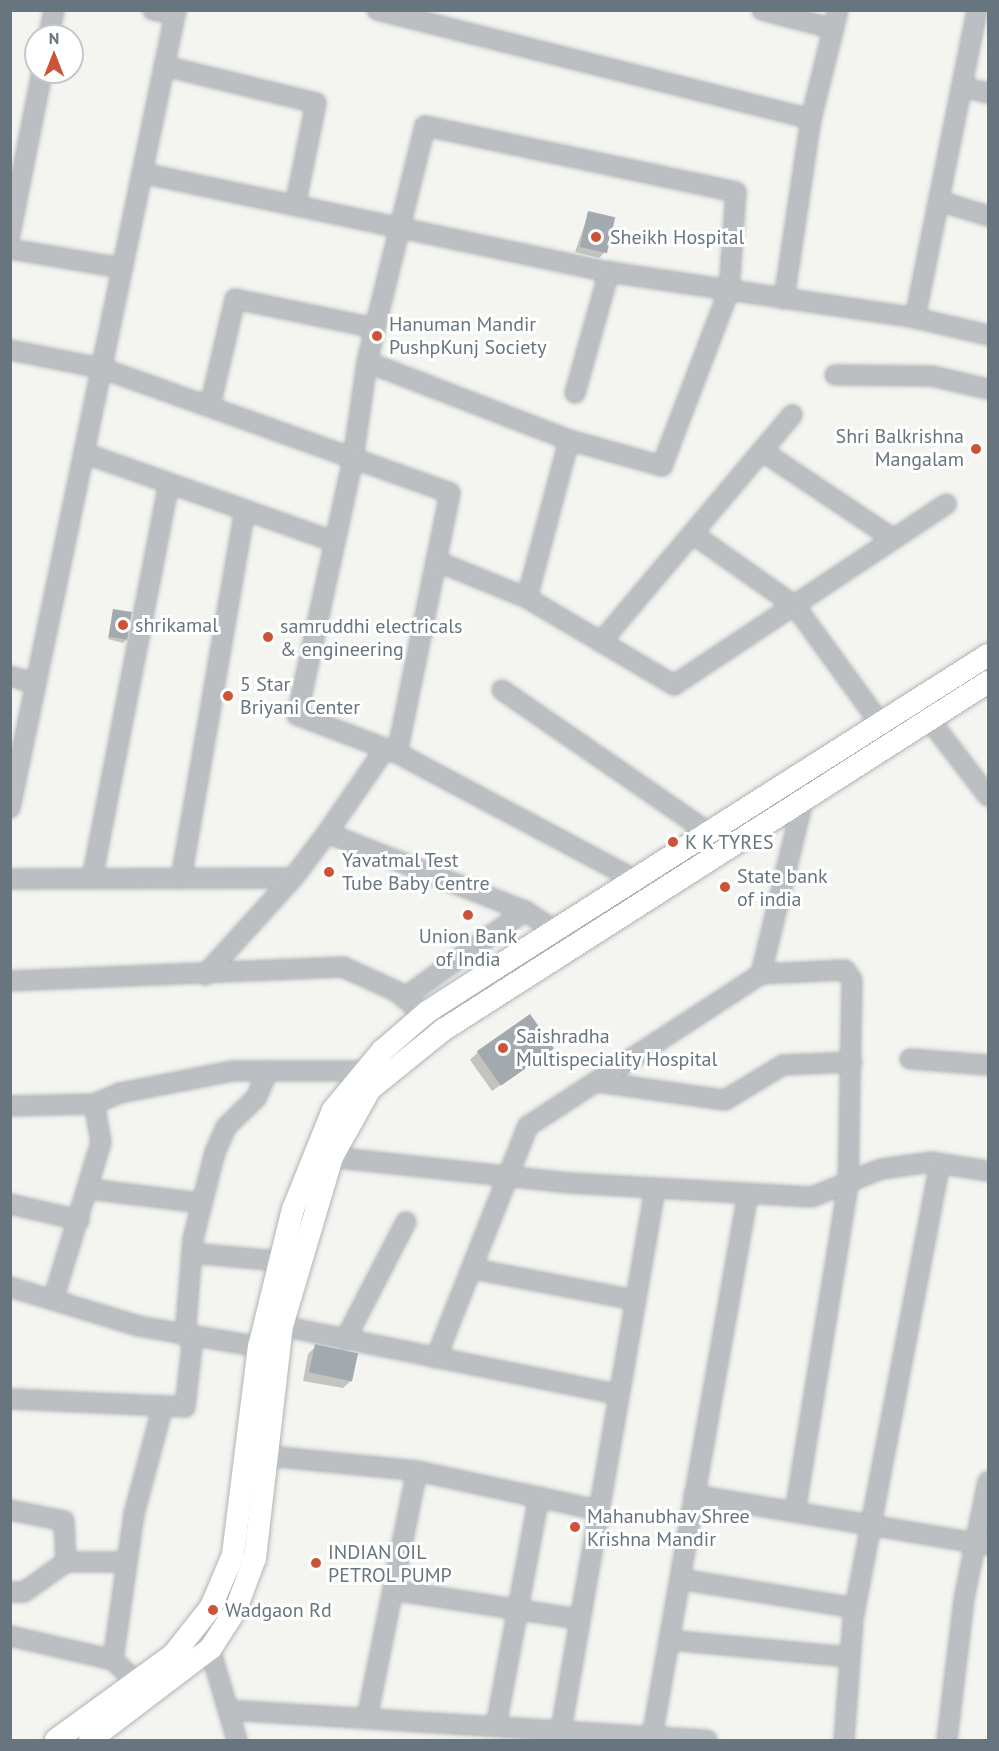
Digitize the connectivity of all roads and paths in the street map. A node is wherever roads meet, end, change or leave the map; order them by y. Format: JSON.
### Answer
{"nodes":[{"id":1,"x":153,"y":10,"type":"edge"},
{"id":2,"x":377,"y":10,"type":"edge"},
{"id":3,"x":762,"y":10,"type":"edge"},
{"id":4,"x":838,"y":10,"type":"edge"},
{"id":5,"x":176,"y":12,"type":"edge"},
{"id":6,"x":981,"y":13,"type":"edge"},
{"id":7,"x":834,"y":29,"type":"junction"},
{"id":8,"x":164,"y":66,"type":"junction"},
{"id":9,"x":38,"y":84,"type":"edge"},
{"id":10,"x":962,"y":87,"type":"junction"},
{"id":11,"x":988,"y":93,"type":"edge"},
{"id":12,"x":811,"y":119,"type":"junction"},
{"id":13,"x":18,"y":147,"type":"edge"},
{"id":14,"x":142,"y":173,"type":"junction"},
{"id":15,"x":939,"y":201,"type":"junction"},
{"id":16,"x":295,"y":207,"type":"junction"},
{"id":17,"x":988,"y":216,"type":"edge"},
{"id":18,"x":396,"y":228,"type":"junction"},
{"id":19,"x":10,"y":234,"type":"edge"},
{"id":20,"x":10,"y":249,"type":"edge"},
{"id":21,"x":122,"y":268,"type":"junction"},
{"id":22,"x":609,"y":272,"type":"junction"},
{"id":23,"x":729,"y":291,"type":"junction"},
{"id":24,"x":783,"y":299,"type":"junction"},
{"id":25,"x":915,"y":318,"type":"junction"},
{"id":26,"x":375,"y":328,"type":"junction"},
{"id":27,"x":988,"y":335,"type":"edge"},
{"id":28,"x":10,"y":350,"type":"edge"},
{"id":29,"x":368,"y":362,"type":"junction"},
{"id":30,"x":101,"y":368,"type":"junction"},
{"id":31,"x":835,"y":375,"type":"dead end"},
{"id":32,"x":988,"y":388,"type":"edge"},
{"id":33,"x":576,"y":393,"type":"dead end"},
{"id":34,"x":210,"y":406,"type":"junction"},
{"id":35,"x":792,"y":415,"type":"dead end"},
{"id":36,"x":569,"y":440,"type":"junction"},
{"id":37,"x":762,"y":451,"type":"junction"},
{"id":38,"x":84,"y":453,"type":"junction"},
{"id":39,"x":353,"y":459,"type":"junction"},
{"id":40,"x":169,"y":484,"type":"junction"},
{"id":41,"x":946,"y":504,"type":"dead end"},
{"id":42,"x":244,"y":513,"type":"junction"},
{"id":43,"x":693,"y":534,"type":"junction"},
{"id":44,"x":892,"y":538,"type":"junction"},
{"id":45,"x":335,"y":542,"type":"junction"},
{"id":46,"x":436,"y":561,"type":"junction"},
{"id":47,"x":527,"y":598,"type":"junction"},
{"id":48,"x":795,"y":606,"type":"junction"},
{"id":49,"x":601,"y":642,"type":"junction"},
{"id":50,"x":988,"y":655,"type":"edge"},
{"id":51,"x":10,"y":676,"type":"edge"},
{"id":52,"x":988,"y":682,"type":"edge"},
{"id":53,"x":36,"y":684,"type":"junction"},
{"id":54,"x":502,"y":690,"type":"dead end"},
{"id":55,"x":923,"y":712,"type":"junction"},
{"id":56,"x":880,"y":723,"type":"junction"},
{"id":57,"x":391,"y":751,"type":"junction"},
{"id":58,"x":988,"y":796,"type":"edge"},
{"id":59,"x":803,"y":801,"type":"junction"},
{"id":60,"x":10,"y":808,"type":"edge"},
{"id":61,"x":708,"y":832,"type":"junction"},
{"id":62,"x":327,"y":833,"type":"junction"},
{"id":63,"x":671,"y":858,"type":"junction"},
{"id":64,"x":683,"y":877,"type":"junction"},
{"id":65,"x":293,"y":878,"type":"junction"},
{"id":66,"x":10,"y":879,"type":"edge"},
{"id":67,"x":92,"y":879,"type":"junction"},
{"id":68,"x":181,"y":879,"type":"junction"},
{"id":69,"x":638,"y":881,"type":"junction"},
{"id":70,"x":525,"y":911,"type":"junction"},
{"id":71,"x":556,"y":931,"type":"junction"},
{"id":72,"x":761,"y":974,"type":"junction"},
{"id":73,"x":205,"y":975,"type":"junction"},
{"id":74,"x":10,"y":981,"type":"edge"},
{"id":75,"x":405,"y":997,"type":"junction"},
{"id":76,"x":428,"y":1012,"type":"junction"},
{"id":77,"x":443,"y":1030,"type":"junction"},
{"id":78,"x":910,"y":1059,"type":"dead end"},
{"id":79,"x":852,"y":1062,"type":"junction"},
{"id":80,"x":988,"y":1065,"type":"edge"},
{"id":81,"x":268,"y":1071,"type":"junction"},
{"id":82,"x":365,"y":1071,"type":"junction"},
{"id":83,"x":598,"y":1082,"type":"junction"},
{"id":84,"x":94,"y":1104,"type":"junction"},
{"id":85,"x":10,"y":1106,"type":"edge"},
{"id":86,"x":323,"y":1156,"type":"junction"},
{"id":87,"x":940,"y":1164,"type":"junction"},
{"id":88,"x":988,"y":1171,"type":"edge"},
{"id":89,"x":507,"y":1177,"type":"junction"},
{"id":90,"x":848,"y":1185,"type":"junction"},
{"id":91,"x":89,"y":1189,"type":"junction"},
{"id":92,"x":655,"y":1189,"type":"junction"},
{"id":93,"x":748,"y":1193,"type":"junction"},
{"id":94,"x":202,"y":1203,"type":"junction"},
{"id":95,"x":10,"y":1204,"type":"edge"},
{"id":96,"x":79,"y":1220,"type":"junction"},
{"id":97,"x":406,"y":1222,"type":"dead end"},
{"id":98,"x":192,"y":1253,"type":"junction"},
{"id":99,"x":279,"y":1261,"type":"junction"},
{"id":100,"x":474,"y":1269,"type":"junction"},
{"id":101,"x":10,"y":1287,"type":"edge"},
{"id":102,"x":54,"y":1297,"type":"junction"},
{"id":103,"x":635,"y":1300,"type":"junction"},
{"id":104,"x":282,"y":1326,"type":"junction"},
{"id":105,"x":189,"y":1336,"type":"junction"},
{"id":106,"x":345,"y":1340,"type":"junction"},
{"id":107,"x":259,"y":1347,"type":"junction"},
{"id":108,"x":436,"y":1358,"type":"junction"},
{"id":109,"x":617,"y":1394,"type":"junction"},
{"id":110,"x":10,"y":1399,"type":"edge"},
{"id":111,"x":163,"y":1406,"type":"junction"},
{"id":112,"x":268,"y":1456,"type":"junction"},
{"id":113,"x":417,"y":1471,"type":"junction"},
{"id":114,"x":988,"y":1482,"type":"edge"},
{"id":115,"x":694,"y":1495,"type":"junction"},
{"id":116,"x":539,"y":1497,"type":"junction"},
{"id":117,"x":10,"y":1510,"type":"edge"},
{"id":118,"x":597,"y":1510,"type":"junction"},
{"id":119,"x":795,"y":1512,"type":"junction"},
{"id":120,"x":872,"y":1526,"type":"junction"},
{"id":121,"x":982,"y":1544,"type":"edge"},
{"id":122,"x":66,"y":1562,"type":"junction"},
{"id":123,"x":125,"y":1562,"type":"junction"},
{"id":124,"x":680,"y":1579,"type":"junction"},
{"id":125,"x":393,"y":1590,"type":"junction"},
{"id":126,"x":10,"y":1592,"type":"edge"},
{"id":127,"x":855,"y":1608,"type":"junction"},
{"id":128,"x":518,"y":1610,"type":"junction"},
{"id":129,"x":578,"y":1619,"type":"junction"},
{"id":130,"x":202,"y":1622,"type":"junction"},
{"id":131,"x":10,"y":1636,"type":"edge"},
{"id":132,"x":669,"y":1640,"type":"junction"},
{"id":133,"x":211,"y":1648,"type":"junction"},
{"id":134,"x":849,"y":1657,"type":"junction"},
{"id":135,"x":112,"y":1660,"type":"junction"},
{"id":136,"x":137,"y":1682,"type":"junction"},
{"id":137,"x":229,"y":1710,"type":"junction"},
{"id":138,"x":368,"y":1718,"type":"junction"},
{"id":139,"x":496,"y":1726,"type":"junction"},
{"id":140,"x":561,"y":1730,"type":"junction"},
{"id":141,"x":652,"y":1737,"type":"junction"},
{"id":142,"x":56,"y":1740,"type":"edge"},
{"id":143,"x":90,"y":1740,"type":"edge"},
{"id":144,"x":237,"y":1740,"type":"edge"},
{"id":145,"x":707,"y":1740,"type":"edge"},
{"id":146,"x":844,"y":1740,"type":"edge"},
{"id":147,"x":947,"y":1740,"type":"edge"}],
"edges":[{"from":1,"to":5,"type":"street"},
{"from":2,"to":12,"type":"street"},
{"from":3,"to":7,"type":"street"},
{"from":4,"to":7,"type":"street"},
{"from":5,"to":8,"type":"street"},
{"from":6,"to":10,"type":"street"},
{"from":7,"to":12,"type":"street"},
{"from":8,"to":14,"type":"street"},
{"from":8,"to":16,"type":"street"},
{"from":9,"to":13,"type":"street"},
{"from":10,"to":11,"type":"street"},
{"from":10,"to":15,"type":"street"},
{"from":12,"to":24,"type":"street"},
{"from":13,"to":19,"type":"street"},
{"from":14,"to":16,"type":"street"},
{"from":14,"to":21,"type":"street"},
{"from":15,"to":17,"type":"street"},
{"from":15,"to":25,"type":"street"},
{"from":16,"to":18,"type":"street"},
{"from":18,"to":22,"type":"street"},
{"from":18,"to":23,"type":"street"},
{"from":18,"to":26,"type":"street"},
{"from":20,"to":21,"type":"street"},
{"from":21,"to":30,"type":"street"},
{"from":22,"to":23,"type":"street"},
{"from":22,"to":33,"type":"street"},
{"from":23,"to":24,"type":"street"},
{"from":23,"to":36,"type":"street"},
{"from":24,"to":25,"type":"street"},
{"from":25,"to":27,"type":"street"},
{"from":26,"to":29,"type":"street"},
{"from":26,"to":34,"type":"street"},
{"from":28,"to":30,"type":"street"},
{"from":29,"to":36,"type":"street"},
{"from":29,"to":39,"type":"street"},
{"from":30,"to":34,"type":"street"},
{"from":30,"to":38,"type":"street"},
{"from":31,"to":32,"type":"street"},
{"from":34,"to":39,"type":"street"},
{"from":35,"to":37,"type":"street"},
{"from":36,"to":47,"type":"street"},
{"from":37,"to":43,"type":"street"},
{"from":37,"to":44,"type":"street"},
{"from":38,"to":40,"type":"street"},
{"from":38,"to":53,"type":"street"},
{"from":39,"to":45,"type":"street"},
{"from":39,"to":46,"type":"street"},
{"from":40,"to":42,"type":"street"},
{"from":40,"to":67,"type":"street"},
{"from":41,"to":44,"type":"street"},
{"from":42,"to":45,"type":"street"},
{"from":42,"to":68,"type":"street"},
{"from":43,"to":48,"type":"street"},
{"from":43,"to":49,"type":"street"},
{"from":44,"to":48,"type":"street"},
{"from":45,"to":57,"type":"street"},
{"from":46,"to":47,"type":"street"},
{"from":46,"to":57,"type":"street"},
{"from":47,"to":49,"type":"street"},
{"from":48,"to":49,"type":"street"},
{"from":48,"to":56,"type":"street"},
{"from":50,"to":55,"type":"main road"},
{"from":51,"to":53,"type":"street"},
{"from":52,"to":55,"type":"main road"},
{"from":53,"to":60,"type":"street"},
{"from":54,"to":61,"type":"street"},
{"from":55,"to":56,"type":"main road"},
{"from":55,"to":58,"type":"street"},
{"from":55,"to":59,"type":"main road"},
{"from":56,"to":61,"type":"main road"},
{"from":57,"to":62,"type":"street"},
{"from":57,"to":69,"type":"street"},
{"from":59,"to":64,"type":"main road"},
{"from":59,"to":72,"type":"street"},
{"from":61,"to":63,"type":"main road"},
{"from":62,"to":65,"type":"street"},
{"from":62,"to":70,"type":"street"},
{"from":63,"to":64,"type":"main road"},
{"from":63,"to":69,"type":"main road"},
{"from":64,"to":77,"type":"main road"},
{"from":65,"to":68,"type":"street"},
{"from":65,"to":73,"type":"street"},
{"from":66,"to":67,"type":"street"},
{"from":67,"to":68,"type":"street"},
{"from":69,"to":71,"type":"main road"},
{"from":70,"to":71,"type":"street"},
{"from":70,"to":75,"type":"street"},
{"from":71,"to":76,"type":"main road"},
{"from":72,"to":79,"type":"street"},
{"from":72,"to":83,"type":"street"},
{"from":73,"to":74,"type":"street"},
{"from":73,"to":75,"type":"street"},
{"from":75,"to":76,"type":"street"},
{"from":76,"to":77,"type":"street"},
{"from":76,"to":82,"type":"main road"},
{"from":77,"to":86,"type":"main road"},
{"from":78,"to":80,"type":"street"},
{"from":79,"to":83,"type":"street"},
{"from":79,"to":90,"type":"street"},
{"from":81,"to":82,"type":"street"},
{"from":81,"to":84,"type":"street"},
{"from":81,"to":94,"type":"street"},
{"from":82,"to":86,"type":"main road"},
{"from":83,"to":89,"type":"street"},
{"from":84,"to":85,"type":"street"},
{"from":84,"to":91,"type":"street"},
{"from":86,"to":89,"type":"street"},
{"from":86,"to":99,"type":"main road"},
{"from":86,"to":104,"type":"main road"},
{"from":87,"to":88,"type":"street"},
{"from":87,"to":90,"type":"street"},
{"from":87,"to":120,"type":"street"},
{"from":89,"to":92,"type":"street"},
{"from":89,"to":100,"type":"street"},
{"from":90,"to":93,"type":"street"},
{"from":90,"to":119,"type":"street"},
{"from":91,"to":94,"type":"street"},
{"from":91,"to":96,"type":"street"},
{"from":92,"to":93,"type":"street"},
{"from":92,"to":103,"type":"street"},
{"from":93,"to":115,"type":"street"},
{"from":94,"to":98,"type":"street"},
{"from":95,"to":96,"type":"street"},
{"from":96,"to":102,"type":"street"},
{"from":97,"to":106,"type":"street"},
{"from":98,"to":99,"type":"street"},
{"from":98,"to":105,"type":"street"},
{"from":99,"to":107,"type":"main road"},
{"from":100,"to":103,"type":"street"},
{"from":100,"to":108,"type":"street"},
{"from":101,"to":102,"type":"street"},
{"from":102,"to":105,"type":"street"},
{"from":103,"to":109,"type":"street"},
{"from":104,"to":106,"type":"street"},
{"from":104,"to":112,"type":"main road"},
{"from":105,"to":107,"type":"street"},
{"from":105,"to":111,"type":"street"},
{"from":106,"to":108,"type":"street"},
{"from":107,"to":130,"type":"main road"},
{"from":108,"to":109,"type":"street"},
{"from":109,"to":118,"type":"street"},
{"from":110,"to":111,"type":"street"},
{"from":111,"to":123,"type":"street"},
{"from":112,"to":113,"type":"street"},
{"from":112,"to":133,"type":"main road"},
{"from":113,"to":116,"type":"street"},
{"from":113,"to":125,"type":"street"},
{"from":114,"to":121,"type":"street"},
{"from":115,"to":119,"type":"street"},
{"from":115,"to":124,"type":"street"},
{"from":116,"to":118,"type":"street"},
{"from":116,"to":128,"type":"street"},
{"from":117,"to":122,"type":"street"},
{"from":118,"to":129,"type":"street"},
{"from":119,"to":120,"type":"street"},
{"from":120,"to":121,"type":"street"},
{"from":120,"to":127,"type":"street"},
{"from":121,"to":147,"type":"street"},
{"from":122,"to":123,"type":"street"},
{"from":122,"to":126,"type":"street"},
{"from":123,"to":135,"type":"street"},
{"from":124,"to":127,"type":"street"},
{"from":124,"to":132,"type":"street"},
{"from":125,"to":128,"type":"street"},
{"from":125,"to":138,"type":"street"},
{"from":127,"to":134,"type":"street"},
{"from":128,"to":129,"type":"street"},
{"from":128,"to":139,"type":"street"},
{"from":129,"to":140,"type":"street"},
{"from":130,"to":133,"type":"street"},
{"from":130,"to":136,"type":"main road"},
{"from":131,"to":135,"type":"street"},
{"from":132,"to":134,"type":"street"},
{"from":132,"to":141,"type":"street"},
{"from":133,"to":137,"type":"street"},
{"from":133,"to":143,"type":"main road"},
{"from":134,"to":146,"type":"street"},
{"from":135,"to":136,"type":"street"},
{"from":136,"to":142,"type":"main road"},
{"from":137,"to":138,"type":"street"},
{"from":137,"to":144,"type":"street"},
{"from":138,"to":139,"type":"street"},
{"from":139,"to":140,"type":"street"},
{"from":140,"to":141,"type":"street"},
{"from":141,"to":145,"type":"street"}]}
